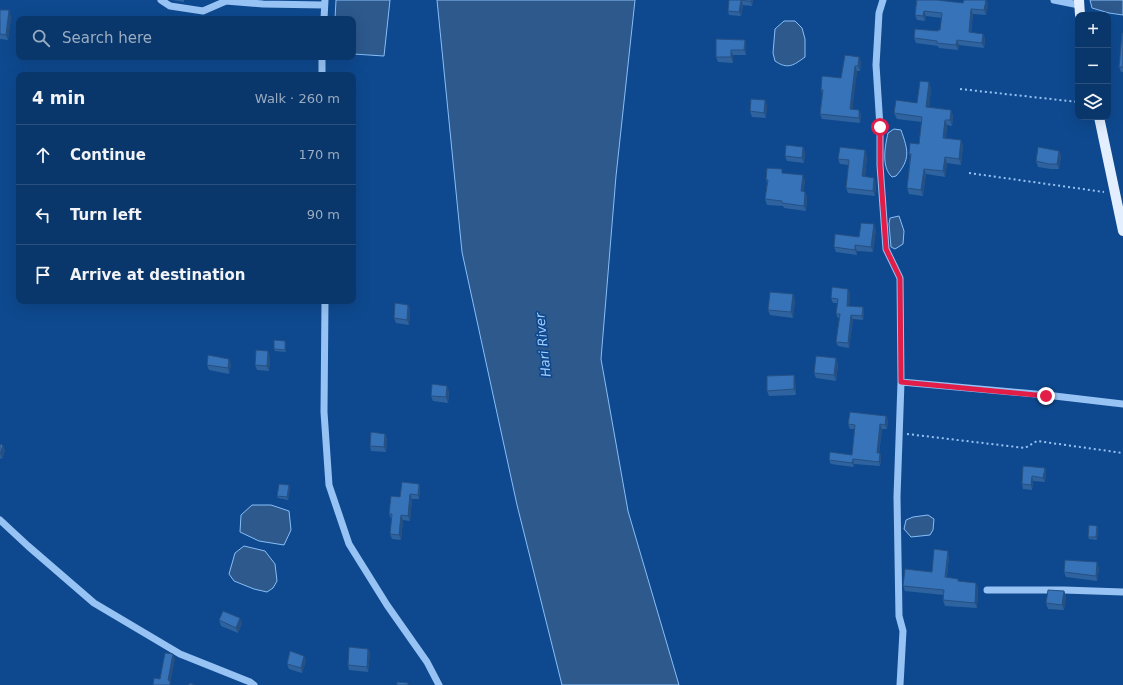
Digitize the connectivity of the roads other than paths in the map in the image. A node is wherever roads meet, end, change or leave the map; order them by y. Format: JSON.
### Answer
{"nodes":[{"id":1,"x":160,"y":0,"type":"edge"},
{"id":2,"x":883,"y":0,"type":"edge"},
{"id":3,"x":1054,"y":0,"type":"edge"},
{"id":4,"x":324,"y":3,"type":"edge"},
{"id":5,"x":1080,"y":7,"type":"edge"},
{"id":6,"x":324,"y":16,"type":"edge"},
{"id":7,"x":322,"y":60,"type":"edge"},
{"id":8,"x":322,"y":72,"type":"edge"},
{"id":9,"x":1100,"y":120,"type":"edge"},
{"id":10,"x":1123,"y":231,"type":"edge"},
{"id":11,"x":325,"y":304,"type":"edge"},
{"id":12,"x":901,"y":382,"type":"junction"},
{"id":13,"x":1123,"y":404,"type":"edge"},
{"id":14,"x":0,"y":520,"type":"edge"},
{"id":15,"x":987,"y":590,"type":"dead end"},
{"id":16,"x":1123,"y":592,"type":"edge"},
{"id":17,"x":254,"y":685,"type":"edge"},
{"id":18,"x":439,"y":685,"type":"edge"},
{"id":19,"x":900,"y":685,"type":"edge"}],
"edges":[{"from":1,"to":4,"type":"street"},
{"from":2,"to":12,"type":"street"},
{"from":3,"to":5,"type":"street"},
{"from":4,"to":6,"type":"street"},
{"from":7,"to":8,"type":"street"},
{"from":9,"to":10,"type":"main road"},
{"from":11,"to":18,"type":"street"},
{"from":12,"to":13,"type":"street"},
{"from":12,"to":19,"type":"street"},
{"from":14,"to":17,"type":"street"},
{"from":15,"to":16,"type":"street"}]}
